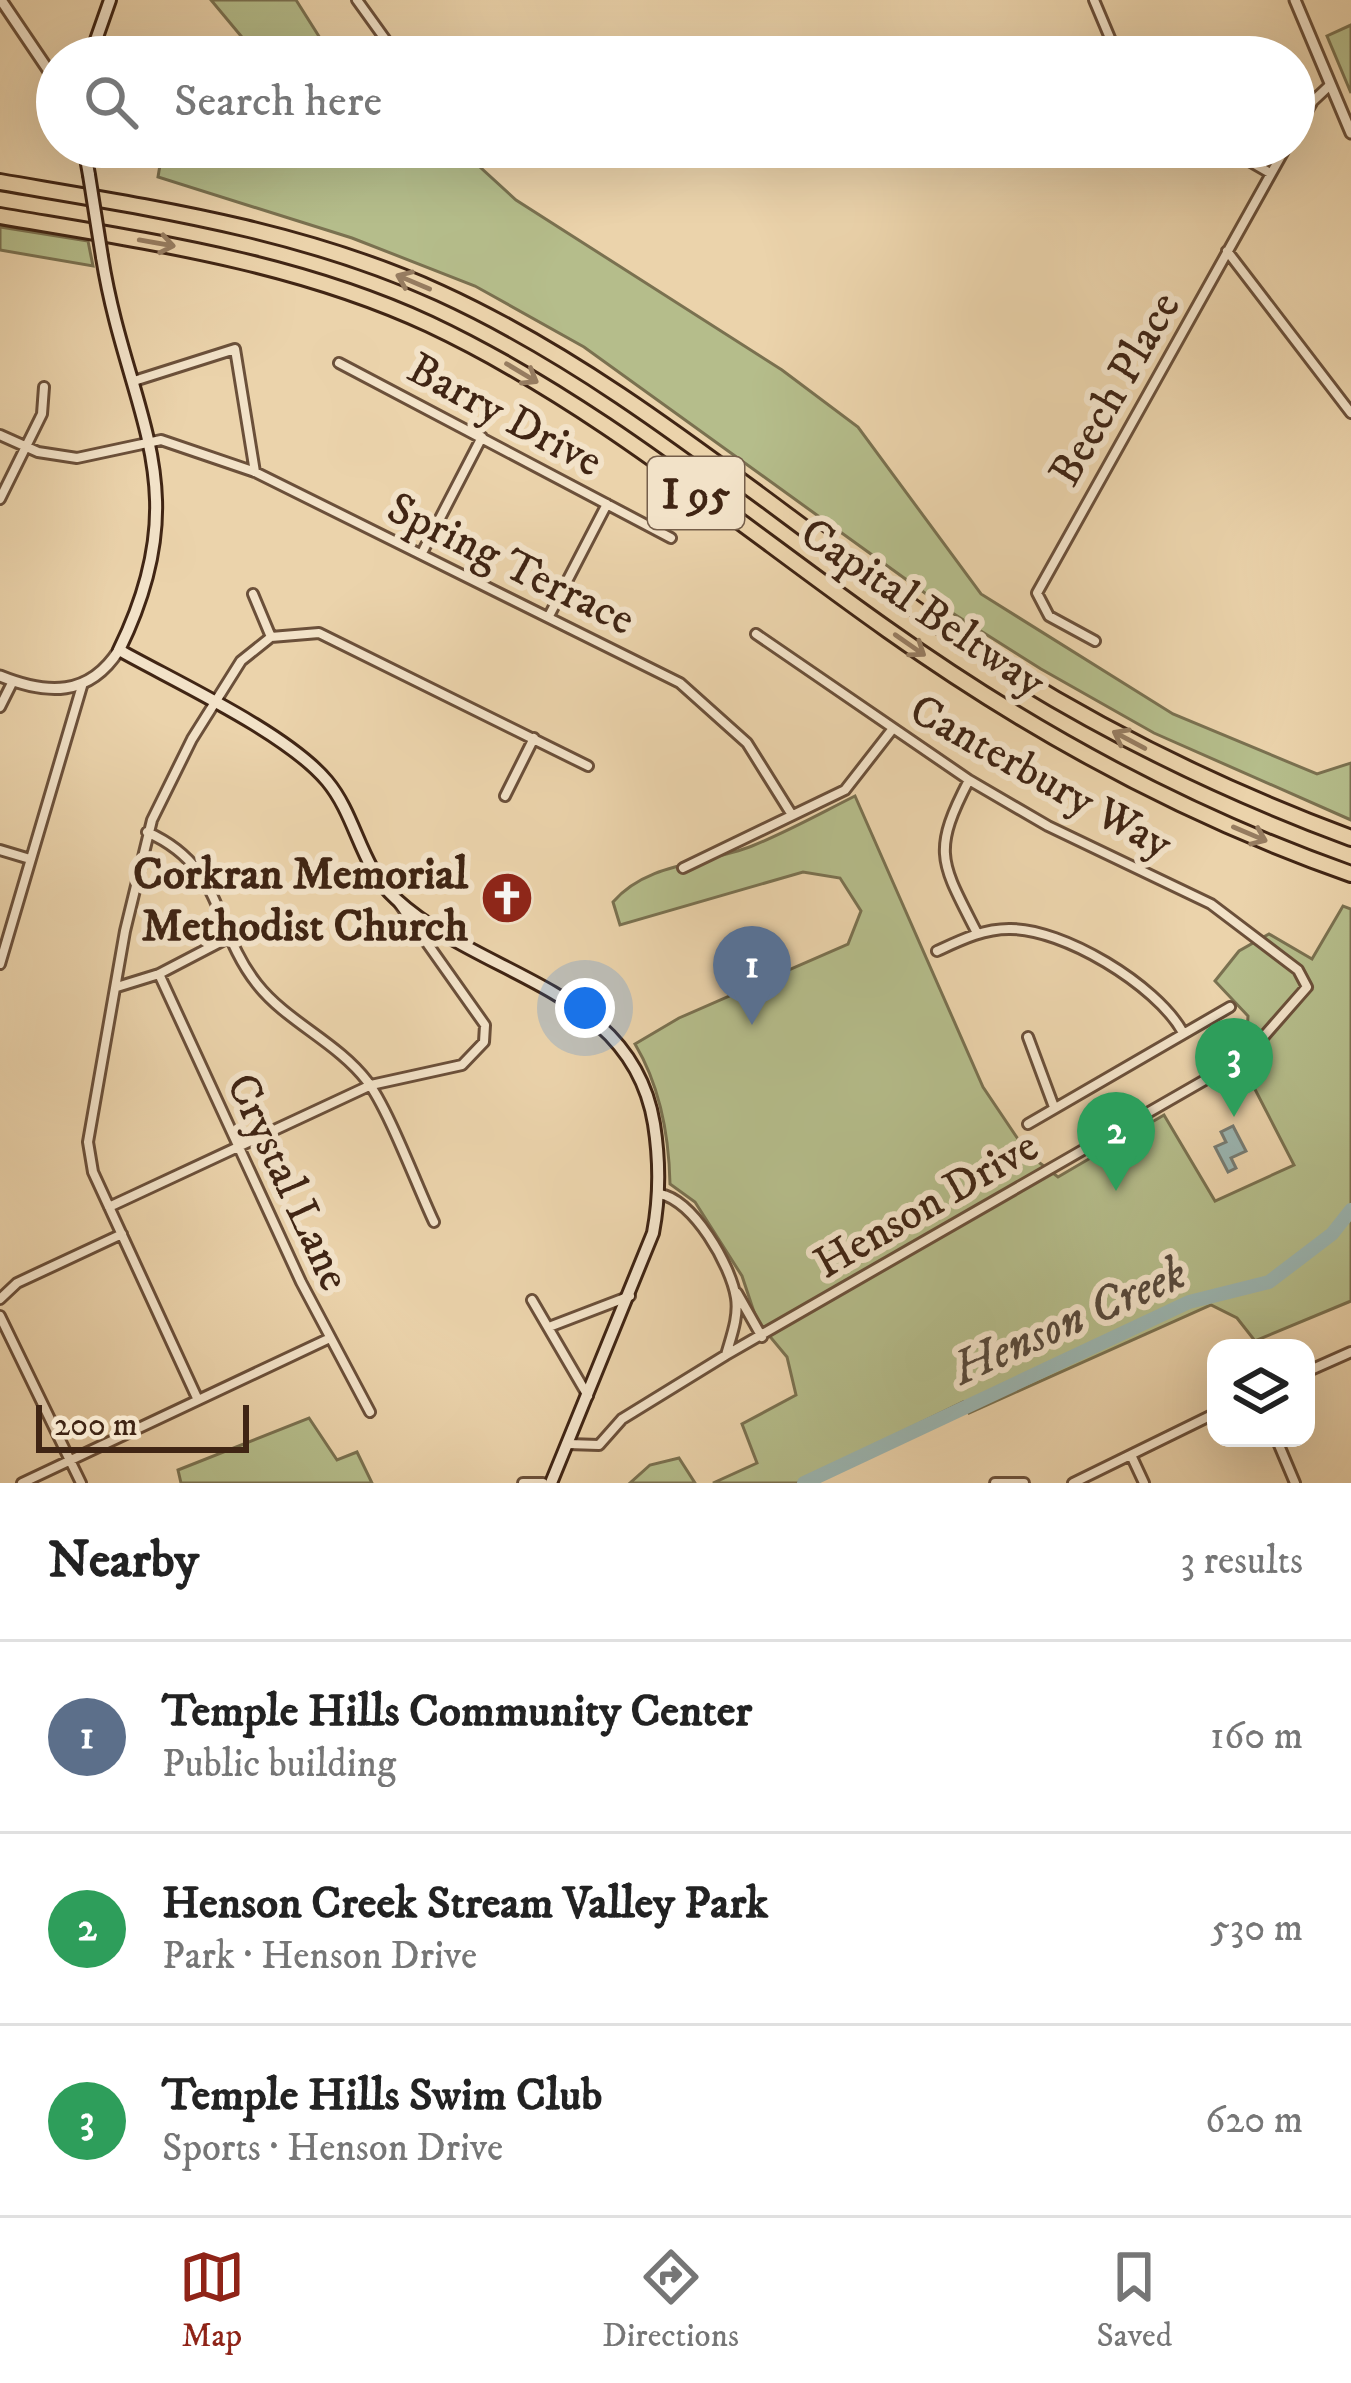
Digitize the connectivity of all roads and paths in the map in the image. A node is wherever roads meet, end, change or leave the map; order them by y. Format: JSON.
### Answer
{"nodes":[{"id":1,"x":1,"y":0,"type":"edge"},
{"id":2,"x":110,"y":0,"type":"edge"},
{"id":3,"x":357,"y":0,"type":"edge"},
{"id":4,"x":1094,"y":0,"type":"edge"},
{"id":5,"x":1295,"y":0,"type":"edge"},
{"id":6,"x":97,"y":36,"type":"edge"},
{"id":7,"x":383,"y":36,"type":"edge"},
{"id":8,"x":1109,"y":36,"type":"edge"},
{"id":9,"x":1309,"y":36,"type":"edge"},
{"id":10,"x":1315,"y":51,"type":"edge"},
{"id":11,"x":36,"y":52,"type":"edge"},
{"id":12,"x":1329,"y":86,"type":"junction"},
{"id":13,"x":1315,"y":98,"type":"edge"},
{"id":14,"x":1351,"y":133,"type":"edge"},
{"id":15,"x":87,"y":168,"type":"edge"},
{"id":16,"x":1261,"y":168,"type":"edge"},
{"id":17,"x":1274,"y":168,"type":"edge"},
{"id":18,"x":1271,"y":174,"type":"junction"},
{"id":19,"x":0,"y":182,"type":"edge"},
{"id":20,"x":0,"y":216,"type":"edge"},
{"id":21,"x":1228,"y":251,"type":"junction"},
{"id":22,"x":339,"y":363,"type":"dead end"},
{"id":23,"x":134,"y":381,"type":"junction"},
{"id":24,"x":44,"y":387,"type":"dead end"},
{"id":25,"x":1351,"y":413,"type":"edge"},
{"id":26,"x":0,"y":435,"type":"edge"},
{"id":27,"x":482,"y":437,"type":"junction"},
{"id":28,"x":152,"y":440,"type":"junction"},
{"id":29,"x":28,"y":448,"type":"junction"},
{"id":30,"x":255,"y":472,"type":"junction"},
{"id":31,"x":0,"y":499,"type":"edge"},
{"id":32,"x":607,"y":504,"type":"junction"},
{"id":33,"x":671,"y":538,"type":"dead end"},
{"id":34,"x":422,"y":553,"type":"junction"},
{"id":35,"x":253,"y":594,"type":"dead end"},
{"id":36,"x":549,"y":616,"type":"junction"},
{"id":37,"x":132,"y":622,"type":"junction"},
{"id":38,"x":756,"y":634,"type":"dead end"},
{"id":39,"x":271,"y":637,"type":"junction"},
{"id":40,"x":1095,"y":641,"type":"dead end"},
{"id":41,"x":119,"y":650,"type":"junction"},
{"id":42,"x":159,"y":673,"type":"junction"},
{"id":43,"x":0,"y":676,"type":"edge"},
{"id":44,"x":13,"y":681,"type":"junction"},
{"id":45,"x":82,"y":686,"type":"junction"},
{"id":46,"x":212,"y":705,"type":"junction"},
{"id":47,"x":0,"y":707,"type":"edge"},
{"id":48,"x":891,"y":731,"type":"junction"},
{"id":49,"x":534,"y":738,"type":"junction"},
{"id":50,"x":588,"y":766,"type":"dead end"},
{"id":51,"x":969,"y":781,"type":"junction"},
{"id":52,"x":505,"y":796,"type":"dead end"},
{"id":53,"x":792,"y":815,"type":"junction"},
{"id":54,"x":147,"y":832,"type":"junction"},
{"id":55,"x":1351,"y":838,"type":"edge"},
{"id":56,"x":0,"y":850,"type":"edge"},
{"id":57,"x":30,"y":859,"type":"junction"},
{"id":58,"x":683,"y":868,"type":"dead end"},
{"id":59,"x":1351,"y":874,"type":"edge"},
{"id":60,"x":398,"y":901,"type":"junction"},
{"id":61,"x":977,"y":933,"type":"junction"},
{"id":62,"x":230,"y":937,"type":"junction"},
{"id":63,"x":938,"y":951,"type":"dead end"},
{"id":64,"x":0,"y":964,"type":"edge"},
{"id":65,"x":1298,"y":970,"type":"joint"},
{"id":66,"x":159,"y":974,"type":"junction"},
{"id":67,"x":117,"y":987,"type":"junction"},
{"id":68,"x":1230,"y":1006,"type":"dead end"},
{"id":69,"x":1182,"y":1031,"type":"junction"},
{"id":70,"x":1028,"y":1037,"type":"dead end"},
{"id":71,"x":371,"y":1085,"type":"junction"},
{"id":72,"x":1054,"y":1107,"type":"junction"},
{"id":73,"x":1028,"y":1124,"type":"dead end"},
{"id":74,"x":238,"y":1146,"type":"junction"},
{"id":75,"x":660,"y":1194,"type":"junction"},
{"id":76,"x":109,"y":1207,"type":"junction"},
{"id":77,"x":434,"y":1222,"type":"dead end"},
{"id":78,"x":122,"y":1234,"type":"junction"},
{"id":79,"x":733,"y":1287,"type":"junction"},
{"id":80,"x":631,"y":1295,"type":"junction"},
{"id":81,"x":0,"y":1299,"type":"edge"},
{"id":82,"x":532,"y":1300,"type":"dead end"},
{"id":83,"x":0,"y":1316,"type":"edge"},
{"id":84,"x":549,"y":1327,"type":"junction"},
{"id":85,"x":762,"y":1337,"type":"junction"},
{"id":86,"x":330,"y":1338,"type":"junction"},
{"id":87,"x":1351,"y":1352,"type":"edge"},
{"id":88,"x":726,"y":1355,"type":"junction"},
{"id":89,"x":1315,"y":1368,"type":"edge"},
{"id":90,"x":588,"y":1397,"type":"junction"},
{"id":91,"x":198,"y":1400,"type":"junction"},
{"id":92,"x":370,"y":1412,"type":"dead end"},
{"id":93,"x":1207,"y":1417,"type":"edge"},
{"id":94,"x":568,"y":1444,"type":"junction"},
{"id":95,"x":1280,"y":1447,"type":"edge"},
{"id":96,"x":1131,"y":1455,"type":"junction"},
{"id":97,"x":68,"y":1459,"type":"junction"},
{"id":98,"x":22,"y":1483,"type":"edge"},
{"id":99,"x":81,"y":1483,"type":"edge"},
{"id":100,"x":523,"y":1483,"type":"edge"},
{"id":101,"x":547,"y":1483,"type":"edge"},
{"id":102,"x":995,"y":1483,"type":"edge"},
{"id":103,"x":1024,"y":1483,"type":"edge"},
{"id":104,"x":1073,"y":1483,"type":"edge"},
{"id":105,"x":1144,"y":1483,"type":"edge"},
{"id":106,"x":1294,"y":1483,"type":"edge"}],
"edges":[{"from":1,"to":11,"type":"street"},
{"from":2,"to":6,"type":"main road"},
{"from":3,"to":7,"type":"street"},
{"from":4,"to":8,"type":"street"},
{"from":5,"to":9,"type":"street"},
{"from":10,"to":12,"type":"street"},
{"from":12,"to":13,"type":"street"},
{"from":12,"to":14,"type":"street"},
{"from":15,"to":23,"type":"main road","bridge":true},
{"from":16,"to":18,"type":"street"},
{"from":17,"to":18,"type":"street","name":"Beech Place"},
{"from":18,"to":21,"type":"street","name":"Beech Place"},
{"from":55,"to":19,"type":"highway","name":"Capital Beltway","number":"I 95","one_way":true},
{"from":20,"to":59,"type":"highway","name":"Capital Beltway","number":"I 95","one_way":true},
{"from":21,"to":25,"type":"street"},
{"from":21,"to":40,"type":"street","name":"Beech Place"},
{"from":22,"to":27,"type":"street","name":"Barry Drive"},
{"from":23,"to":28,"type":"main road"},
{"from":23,"to":30,"type":"street"},
{"from":24,"to":29,"type":"street"},
{"from":26,"to":29,"type":"street"},
{"from":27,"to":32,"type":"street","name":"Barry Drive"},
{"from":27,"to":34,"type":"street"},
{"from":28,"to":29,"type":"street"},
{"from":28,"to":30,"type":"street","name":"Spring Terrace"},
{"from":28,"to":37,"type":"main road"},
{"from":29,"to":31,"type":"street"},
{"from":30,"to":34,"type":"street","name":"Spring Terrace"},
{"from":32,"to":33,"type":"street","name":"Barry Drive"},
{"from":32,"to":36,"type":"street"},
{"from":34,"to":36,"type":"street","name":"Spring Terrace"},
{"from":35,"to":39,"type":"street"},
{"from":36,"to":53,"type":"street","name":"Spring Terrace"},
{"from":37,"to":41,"type":"main road"},
{"from":37,"to":42,"type":"main road"},
{"from":38,"to":48,"type":"street","name":"Canterbury Way"},
{"from":39,"to":46,"type":"street"},
{"from":39,"to":49,"type":"street"},
{"from":41,"to":42,"type":"main road"},
{"from":41,"to":45,"type":"street"},
{"from":42,"to":46,"type":"main road"},
{"from":43,"to":44,"type":"street"},
{"from":44,"to":45,"type":"street"},
{"from":44,"to":47,"type":"street"},
{"from":45,"to":57,"type":"street"},
{"from":46,"to":54,"type":"street"},
{"from":46,"to":60,"type":"main road"},
{"from":48,"to":51,"type":"street","name":"Canterbury Way"},
{"from":48,"to":53,"type":"street"},
{"from":49,"to":50,"type":"street"},
{"from":49,"to":52,"type":"street"},
{"from":51,"to":61,"type":"street"},
{"from":51,"to":65,"type":"street","name":"Canterbury Way"},
{"from":53,"to":58,"type":"street"},
{"from":54,"to":62,"type":"street"},
{"from":54,"to":67,"type":"street"},
{"from":56,"to":57,"type":"street"},
{"from":57,"to":64,"type":"street"},
{"from":60,"to":71,"type":"street"},
{"from":60,"to":75,"type":"main road"},
{"from":61,"to":63,"type":"street"},
{"from":61,"to":69,"type":"street"},
{"from":62,"to":66,"type":"street"},
{"from":62,"to":71,"type":"street"},
{"from":65,"to":85,"type":"street","name":"Henson Drive"},
{"from":66,"to":67,"type":"street"},
{"from":66,"to":74,"type":"street","name":"Crystal Lane"},
{"from":67,"to":76,"type":"street"},
{"from":68,"to":69,"type":"street"},
{"from":69,"to":72,"type":"street"},
{"from":70,"to":72,"type":"street"},
{"from":71,"to":74,"type":"street"},
{"from":71,"to":77,"type":"street"},
{"from":72,"to":73,"type":"street"},
{"from":74,"to":76,"type":"street"},
{"from":74,"to":86,"type":"street","name":"Crystal Lane"},
{"from":75,"to":79,"type":"street"},
{"from":75,"to":80,"type":"main road"},
{"from":76,"to":78,"type":"street"},
{"from":78,"to":81,"type":"street"},
{"from":78,"to":91,"type":"street"},
{"from":79,"to":85,"type":"street"},
{"from":79,"to":88,"type":"street"},
{"from":80,"to":84,"type":"street"},
{"from":80,"to":90,"type":"main road"},
{"from":82,"to":84,"type":"street"},
{"from":83,"to":97,"type":"street"},
{"from":84,"to":90,"type":"street"},
{"from":85,"to":88,"type":"street","name":"Henson Drive"},
{"from":86,"to":91,"type":"street"},
{"from":86,"to":92,"type":"street","name":"Crystal Lane"},
{"from":87,"to":89,"type":"street"},
{"from":88,"to":94,"type":"street","name":"Henson Drive"},
{"from":90,"to":94,"type":"main road"},
{"from":91,"to":97,"type":"street"},
{"from":93,"to":96,"type":"street"},
{"from":94,"to":101,"type":"main road"},
{"from":95,"to":106,"type":"street"},
{"from":96,"to":104,"type":"street"},
{"from":96,"to":105,"type":"street"},
{"from":97,"to":98,"type":"street"},
{"from":97,"to":99,"type":"street"},
{"from":100,"to":101,"type":"street"},
{"from":102,"to":103,"type":"street"}]}
